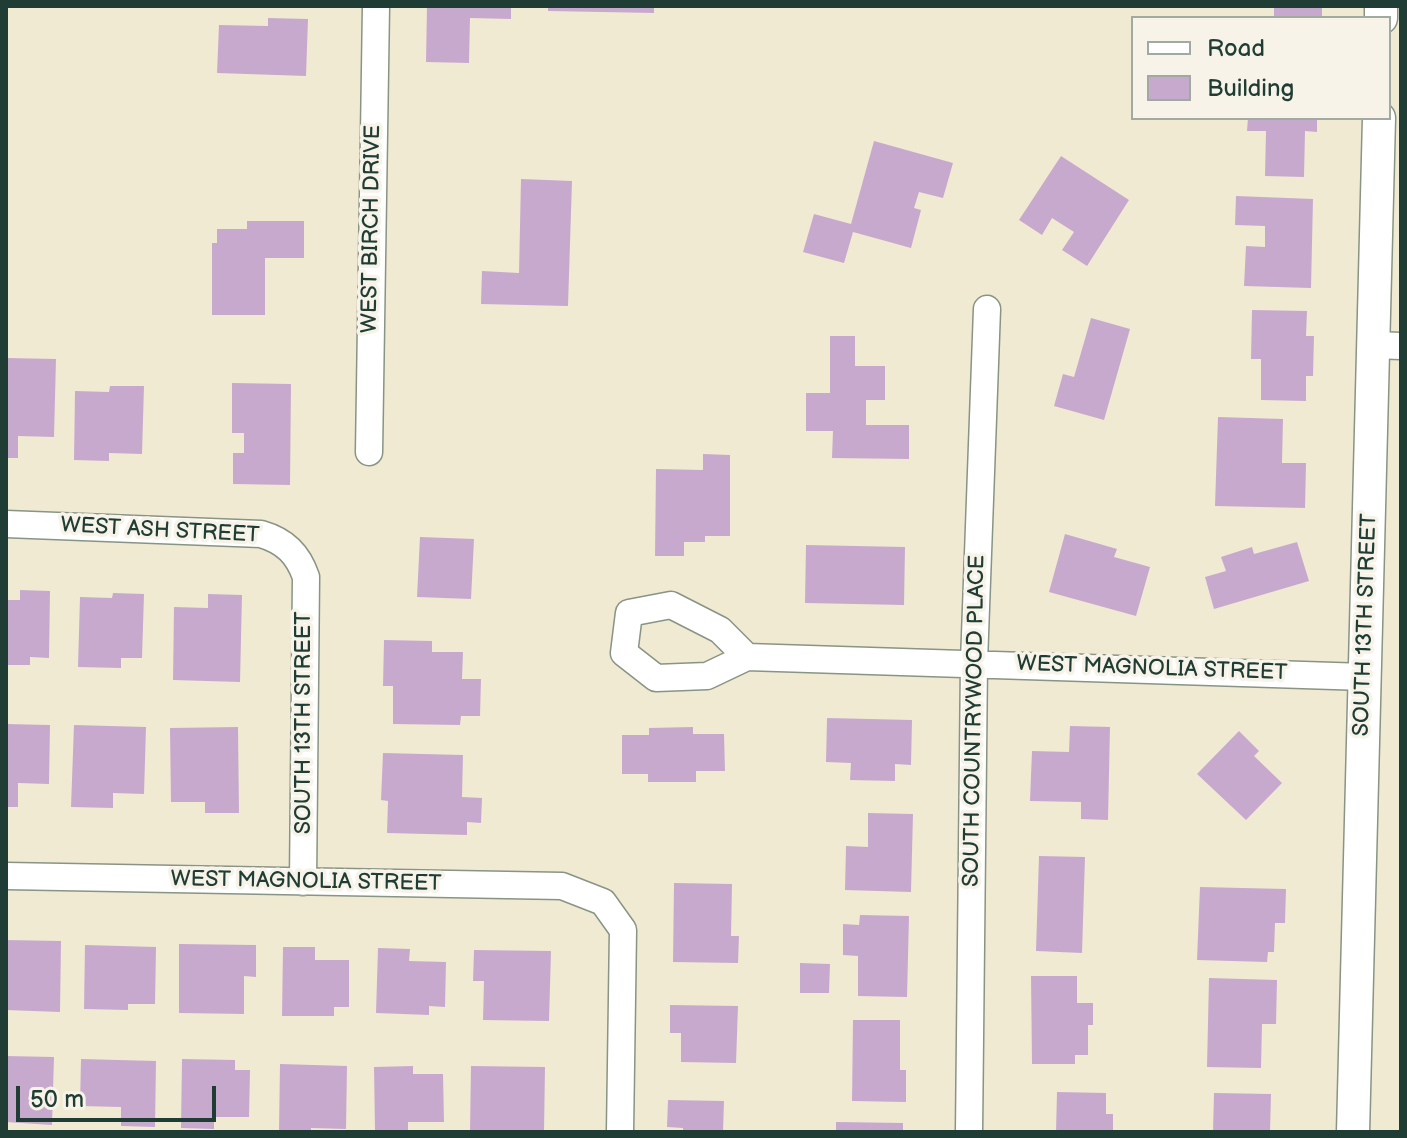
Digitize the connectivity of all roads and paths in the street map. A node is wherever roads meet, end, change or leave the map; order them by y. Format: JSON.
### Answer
{"nodes":[{"id":1,"x":376,"y":6,"type":"edge"},
{"id":2,"x":1379,"y":120,"type":"edge"},
{"id":3,"x":987,"y":309,"type":"dead end"},
{"id":4,"x":1387,"y":346,"type":"edge"},
{"id":5,"x":369,"y":452,"type":"dead end"},
{"id":6,"x":6,"y":524,"type":"edge"},
{"id":7,"x":302,"y":565,"type":"joint"},
{"id":8,"x":747,"y":657,"type":"dead end"},
{"id":9,"x":974,"y":662,"type":"junction"},
{"id":10,"x":1365,"y":677,"type":"junction"},
{"id":11,"x":6,"y":876,"type":"edge"},
{"id":12,"x":303,"y":882,"type":"junction"},
{"id":13,"x":620,"y":1132,"type":"edge"},
{"id":14,"x":969,"y":1132,"type":"edge"},
{"id":15,"x":1353,"y":1132,"type":"edge"}],
"edges":[{"from":1,"to":5,"type":"street","name":"WEST BIRCH DRIVE"},
{"from":2,"to":4,"type":"street","name":"SOUTH 13TH STREET"},
{"from":3,"to":9,"type":"street","name":"SOUTH COUNTRYWOOD PLACE"},
{"from":4,"to":10,"type":"street","name":"SOUTH 13TH STREET"},
{"from":6,"to":7,"type":"street","name":"WEST ASH STREET"},
{"from":7,"to":12,"type":"street","name":"SOUTH 13TH STREET"},
{"from":8,"to":9,"type":"street","name":"WEST MAGNOLIA STREET"},
{"from":9,"to":10,"type":"street","name":"WEST MAGNOLIA STREET"},
{"from":9,"to":14,"type":"street","name":"SOUTH COUNTRYWOOD PLACE"},
{"from":10,"to":15,"type":"street","name":"SOUTH 13TH STREET"},
{"from":11,"to":12,"type":"street","name":"WEST MAGNOLIA STREET"},
{"from":12,"to":13,"type":"street","name":"WEST MAGNOLIA STREET"}]}
